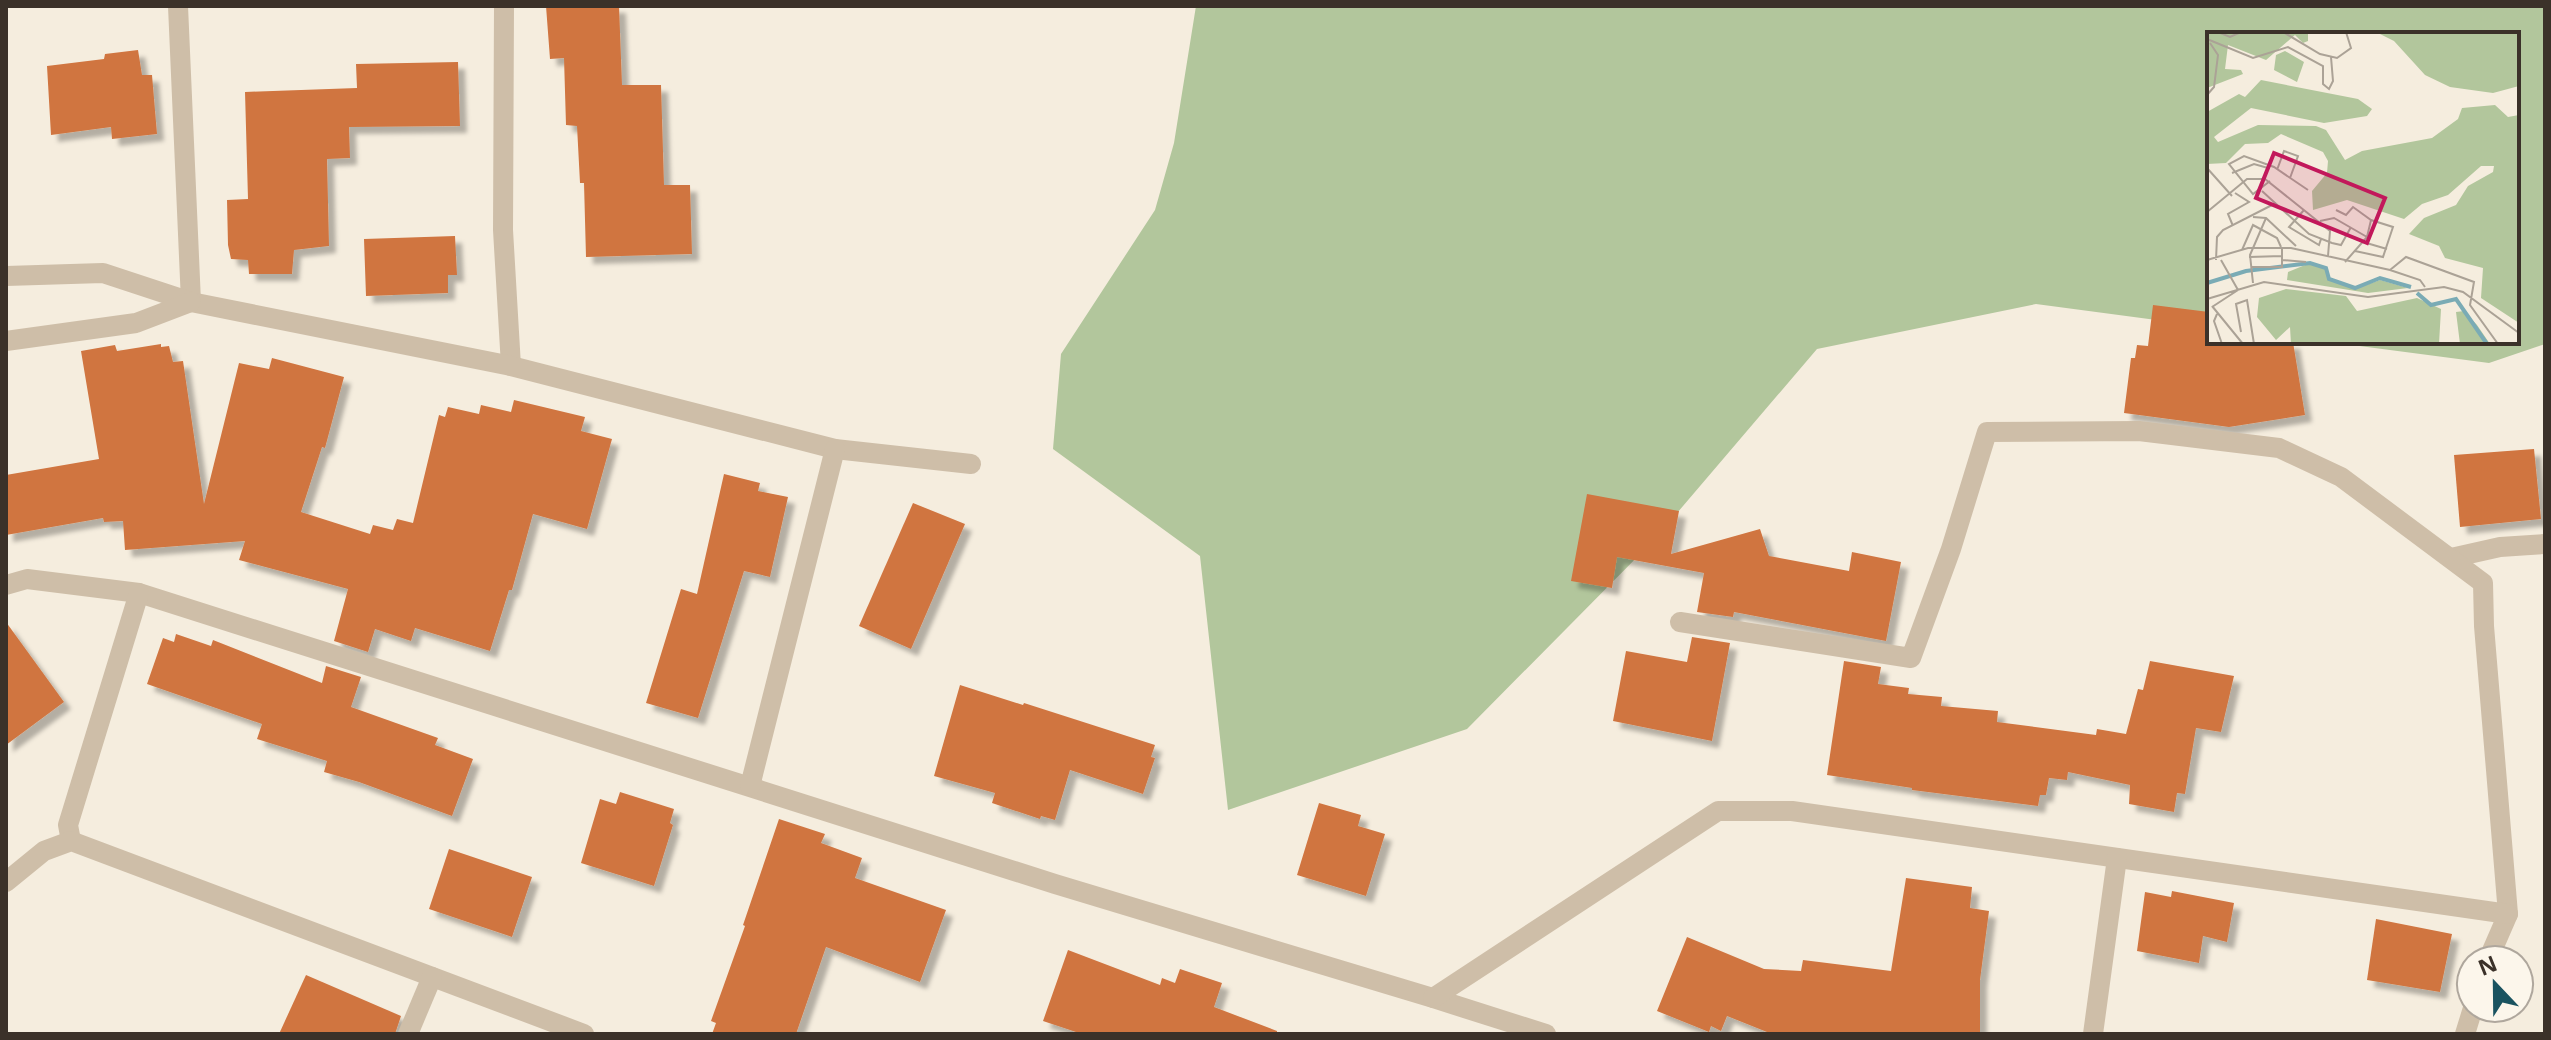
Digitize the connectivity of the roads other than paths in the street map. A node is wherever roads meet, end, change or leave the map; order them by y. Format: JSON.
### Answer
{"nodes":[{"id":1,"x":178,"y":6,"type":"edge"},
{"id":2,"x":504,"y":6,"type":"edge"},
{"id":3,"x":6,"y":276,"type":"edge"},
{"id":4,"x":191,"y":302,"type":"junction"},
{"id":5,"x":6,"y":341,"type":"edge"},
{"id":6,"x":511,"y":366,"type":"junction"},
{"id":7,"x":835,"y":449,"type":"junction"},
{"id":8,"x":971,"y":464,"type":"dead end"},
{"id":9,"x":2545,"y":544,"type":"edge"},
{"id":10,"x":2451,"y":558,"type":"junction"},
{"id":11,"x":6,"y":585,"type":"edge"},
{"id":12,"x":139,"y":593,"type":"junction"},
{"id":13,"x":1680,"y":622,"type":"dead end"},
{"id":14,"x":750,"y":786,"type":"junction"},
{"id":15,"x":71,"y":841,"type":"junction"},
{"id":16,"x":2117,"y":858,"type":"junction"},
{"id":17,"x":6,"y":882,"type":"edge"},
{"id":18,"x":2508,"y":914,"type":"junction"},
{"id":19,"x":2495,"y":944,"type":"edge"},
{"id":20,"x":432,"y":977,"type":"junction"},
{"id":21,"x":1433,"y":998,"type":"junction"},
{"id":22,"x":408,"y":1034,"type":"edge"},
{"id":23,"x":584,"y":1034,"type":"edge"},
{"id":24,"x":1546,"y":1034,"type":"edge"},
{"id":25,"x":2093,"y":1034,"type":"edge"}],
"edges":[{"from":1,"to":4,"type":"street"},
{"from":2,"to":6,"type":"street"},
{"from":3,"to":4,"type":"street"},
{"from":4,"to":5,"type":"street"},
{"from":4,"to":6,"type":"street"},
{"from":6,"to":7,"type":"street"},
{"from":7,"to":8,"type":"street"},
{"from":7,"to":14,"type":"street"},
{"from":9,"to":10,"type":"street"},
{"from":10,"to":13,"type":"street"},
{"from":10,"to":18,"type":"street"},
{"from":11,"to":12,"type":"street"},
{"from":12,"to":14,"type":"street"},
{"from":12,"to":15,"type":"street"},
{"from":14,"to":21,"type":"street"},
{"from":15,"to":17,"type":"street"},
{"from":15,"to":20,"type":"street"},
{"from":16,"to":18,"type":"street"},
{"from":16,"to":21,"type":"street"},
{"from":16,"to":25,"type":"street"},
{"from":18,"to":19,"type":"street"},
{"from":20,"to":22,"type":"street"},
{"from":20,"to":23,"type":"street"},
{"from":21,"to":24,"type":"street"}]}
